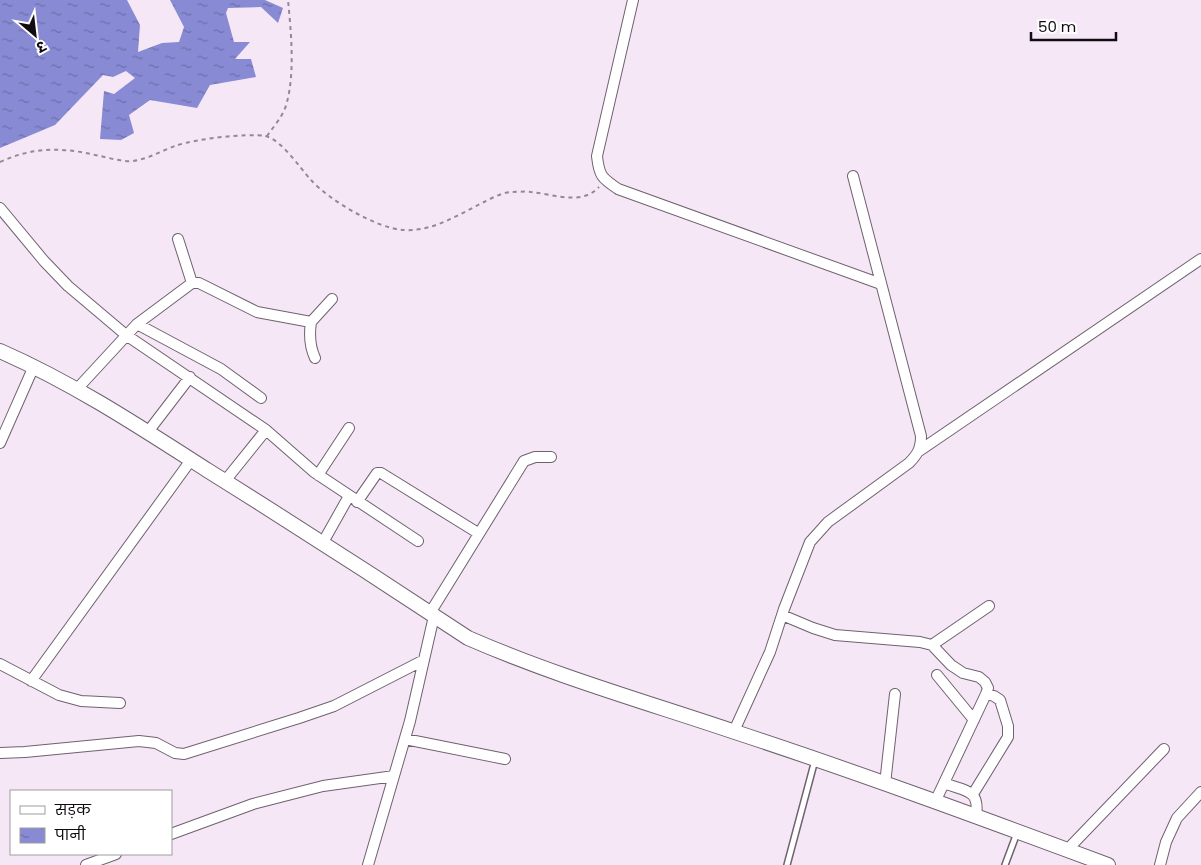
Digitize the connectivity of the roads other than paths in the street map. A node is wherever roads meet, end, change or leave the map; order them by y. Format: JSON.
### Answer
{"nodes":[{"id":1,"x":634,"y":0,"type":"edge"},
{"id":2,"x":853,"y":176,"type":"dead end"},
{"id":3,"x":0,"y":208,"type":"edge"},
{"id":4,"x":178,"y":239,"type":"dead end"},
{"id":5,"x":1201,"y":259,"type":"edge"},
{"id":6,"x":192,"y":283,"type":"junction"},
{"id":7,"x":881,"y":284,"type":"junction"},
{"id":8,"x":332,"y":299,"type":"dead end"},
{"id":9,"x":311,"y":322,"type":"junction"},
{"id":10,"x":136,"y":324,"type":"junction"},
{"id":11,"x":126,"y":335,"type":"junction"},
{"id":12,"x":0,"y":351,"type":"edge"},
{"id":13,"x":315,"y":358,"type":"dead end"},
{"id":14,"x":34,"y":366,"type":"junction"},
{"id":15,"x":190,"y":377,"type":"junction"},
{"id":16,"x":76,"y":389,"type":"junction"},
{"id":17,"x":260,"y":398,"type":"dead end"},
{"id":18,"x":349,"y":428,"type":"dead end"},
{"id":19,"x":266,"y":430,"type":"junction"},
{"id":20,"x":147,"y":433,"type":"junction"},
{"id":21,"x":0,"y":443,"type":"edge"},
{"id":22,"x":919,"y":451,"type":"junction"},
{"id":23,"x":551,"y":457,"type":"dead end"},
{"id":24,"x":191,"y":460,"type":"junction"},
{"id":25,"x":318,"y":475,"type":"junction"},
{"id":26,"x":225,"y":482,"type":"junction"},
{"id":27,"x":353,"y":499,"type":"junction"},
{"id":28,"x":478,"y":533,"type":"junction"},
{"id":29,"x":418,"y":541,"type":"dead end"},
{"id":30,"x":322,"y":544,"type":"junction"},
{"id":31,"x":989,"y":606,"type":"dead end"},
{"id":32,"x":432,"y":614,"type":"junction"},
{"id":33,"x":782,"y":615,"type":"junction"},
{"id":34,"x":932,"y":645,"type":"junction"},
{"id":35,"x":424,"y":660,"type":"junction"},
{"id":36,"x":0,"y":665,"type":"edge"},
{"id":37,"x":937,"y":676,"type":"dead end"},
{"id":38,"x":31,"y":681,"type":"junction"},
{"id":39,"x":895,"y":694,"type":"dead end"},
{"id":40,"x":986,"y":694,"type":"junction"},
{"id":41,"x":120,"y":703,"type":"dead end"},
{"id":42,"x":974,"y":720,"type":"junction"},
{"id":43,"x":734,"y":731,"type":"junction"},
{"id":44,"x":405,"y":739,"type":"junction"},
{"id":45,"x":1164,"y":749,"type":"dead end"},
{"id":46,"x":0,"y":753,"type":"edge"},
{"id":47,"x":505,"y":759,"type":"dead end"},
{"id":48,"x":815,"y":759,"type":"junction"},
{"id":49,"x":394,"y":776,"type":"junction"},
{"id":50,"x":944,"y":782,"type":"junction"},
{"id":51,"x":885,"y":784,"type":"junction"},
{"id":52,"x":1201,"y":792,"type":"edge"},
{"id":53,"x":972,"y":794,"type":"junction"},
{"id":54,"x":935,"y":802,"type":"junction"},
{"id":55,"x":976,"y":818,"type":"junction"},
{"id":56,"x":1018,"y":832,"type":"junction"},
{"id":57,"x":172,"y":834,"type":"edge"},
{"id":58,"x":1067,"y":850,"type":"junction"},
{"id":59,"x":113,"y":855,"type":"edge"},
{"id":60,"x":1102,"y":864,"type":"edge"},
{"id":61,"x":86,"y":865,"type":"edge"},
{"id":62,"x":368,"y":865,"type":"edge"},
{"id":63,"x":787,"y":865,"type":"edge"},
{"id":64,"x":1005,"y":865,"type":"edge"},
{"id":65,"x":1160,"y":865,"type":"edge"}],
"edges":[{"from":1,"to":7,"type":"street"},
{"from":2,"to":7,"type":"street"},
{"from":3,"to":11,"type":"street"},
{"from":4,"to":6,"type":"street"},
{"from":5,"to":22,"type":"street"},
{"from":6,"to":9,"type":"street"},
{"from":6,"to":10,"type":"street"},
{"from":7,"to":22,"type":"street"},
{"from":8,"to":9,"type":"street"},
{"from":9,"to":13,"type":"street"},
{"from":10,"to":11,"type":"street"},
{"from":10,"to":17,"type":"street"},
{"from":11,"to":15,"type":"street"},
{"from":11,"to":16,"type":"street"},
{"from":12,"to":14,"type":"main road"},
{"from":14,"to":16,"type":"main road"},
{"from":14,"to":21,"type":"street"},
{"from":15,"to":19,"type":"street"},
{"from":15,"to":20,"type":"street"},
{"from":16,"to":20,"type":"main road"},
{"from":18,"to":25,"type":"street"},
{"from":19,"to":25,"type":"street"},
{"from":19,"to":26,"type":"street"},
{"from":20,"to":24,"type":"main road"},
{"from":22,"to":33,"type":"street"},
{"from":23,"to":28,"type":"street"},
{"from":24,"to":26,"type":"main road"},
{"from":24,"to":38,"type":"street"},
{"from":25,"to":27,"type":"street"},
{"from":26,"to":30,"type":"main road"},
{"from":27,"to":28,"type":"street"},
{"from":27,"to":29,"type":"street"},
{"from":27,"to":30,"type":"street"},
{"from":28,"to":32,"type":"street"},
{"from":30,"to":32,"type":"main road"},
{"from":31,"to":34,"type":"street"},
{"from":32,"to":35,"type":"street"},
{"from":32,"to":43,"type":"main road"},
{"from":33,"to":34,"type":"street"},
{"from":33,"to":43,"type":"street"},
{"from":34,"to":40,"type":"street"},
{"from":35,"to":44,"type":"street"},
{"from":35,"to":46,"type":"street"},
{"from":36,"to":38,"type":"street"},
{"from":37,"to":42,"type":"street"},
{"from":38,"to":41,"type":"street"},
{"from":39,"to":51,"type":"street"},
{"from":40,"to":42,"type":"street"},
{"from":40,"to":53,"type":"street"},
{"from":42,"to":50,"type":"street"},
{"from":43,"to":48,"type":"main road"},
{"from":44,"to":47,"type":"street"},
{"from":44,"to":49,"type":"street"},
{"from":45,"to":58,"type":"street"},
{"from":48,"to":51,"type":"main road"},
{"from":48,"to":63,"type":"lane"},
{"from":49,"to":57,"type":"street"},
{"from":49,"to":62,"type":"street"},
{"from":50,"to":53,"type":"street"},
{"from":50,"to":54,"type":"street"},
{"from":51,"to":54,"type":"main road"},
{"from":52,"to":65,"type":"street"},
{"from":53,"to":55,"type":"street"},
{"from":54,"to":55,"type":"main road"},
{"from":55,"to":56,"type":"main road"},
{"from":56,"to":58,"type":"main road"},
{"from":56,"to":64,"type":"lane"},
{"from":58,"to":60,"type":"main road"},
{"from":59,"to":61,"type":"street"}]}
